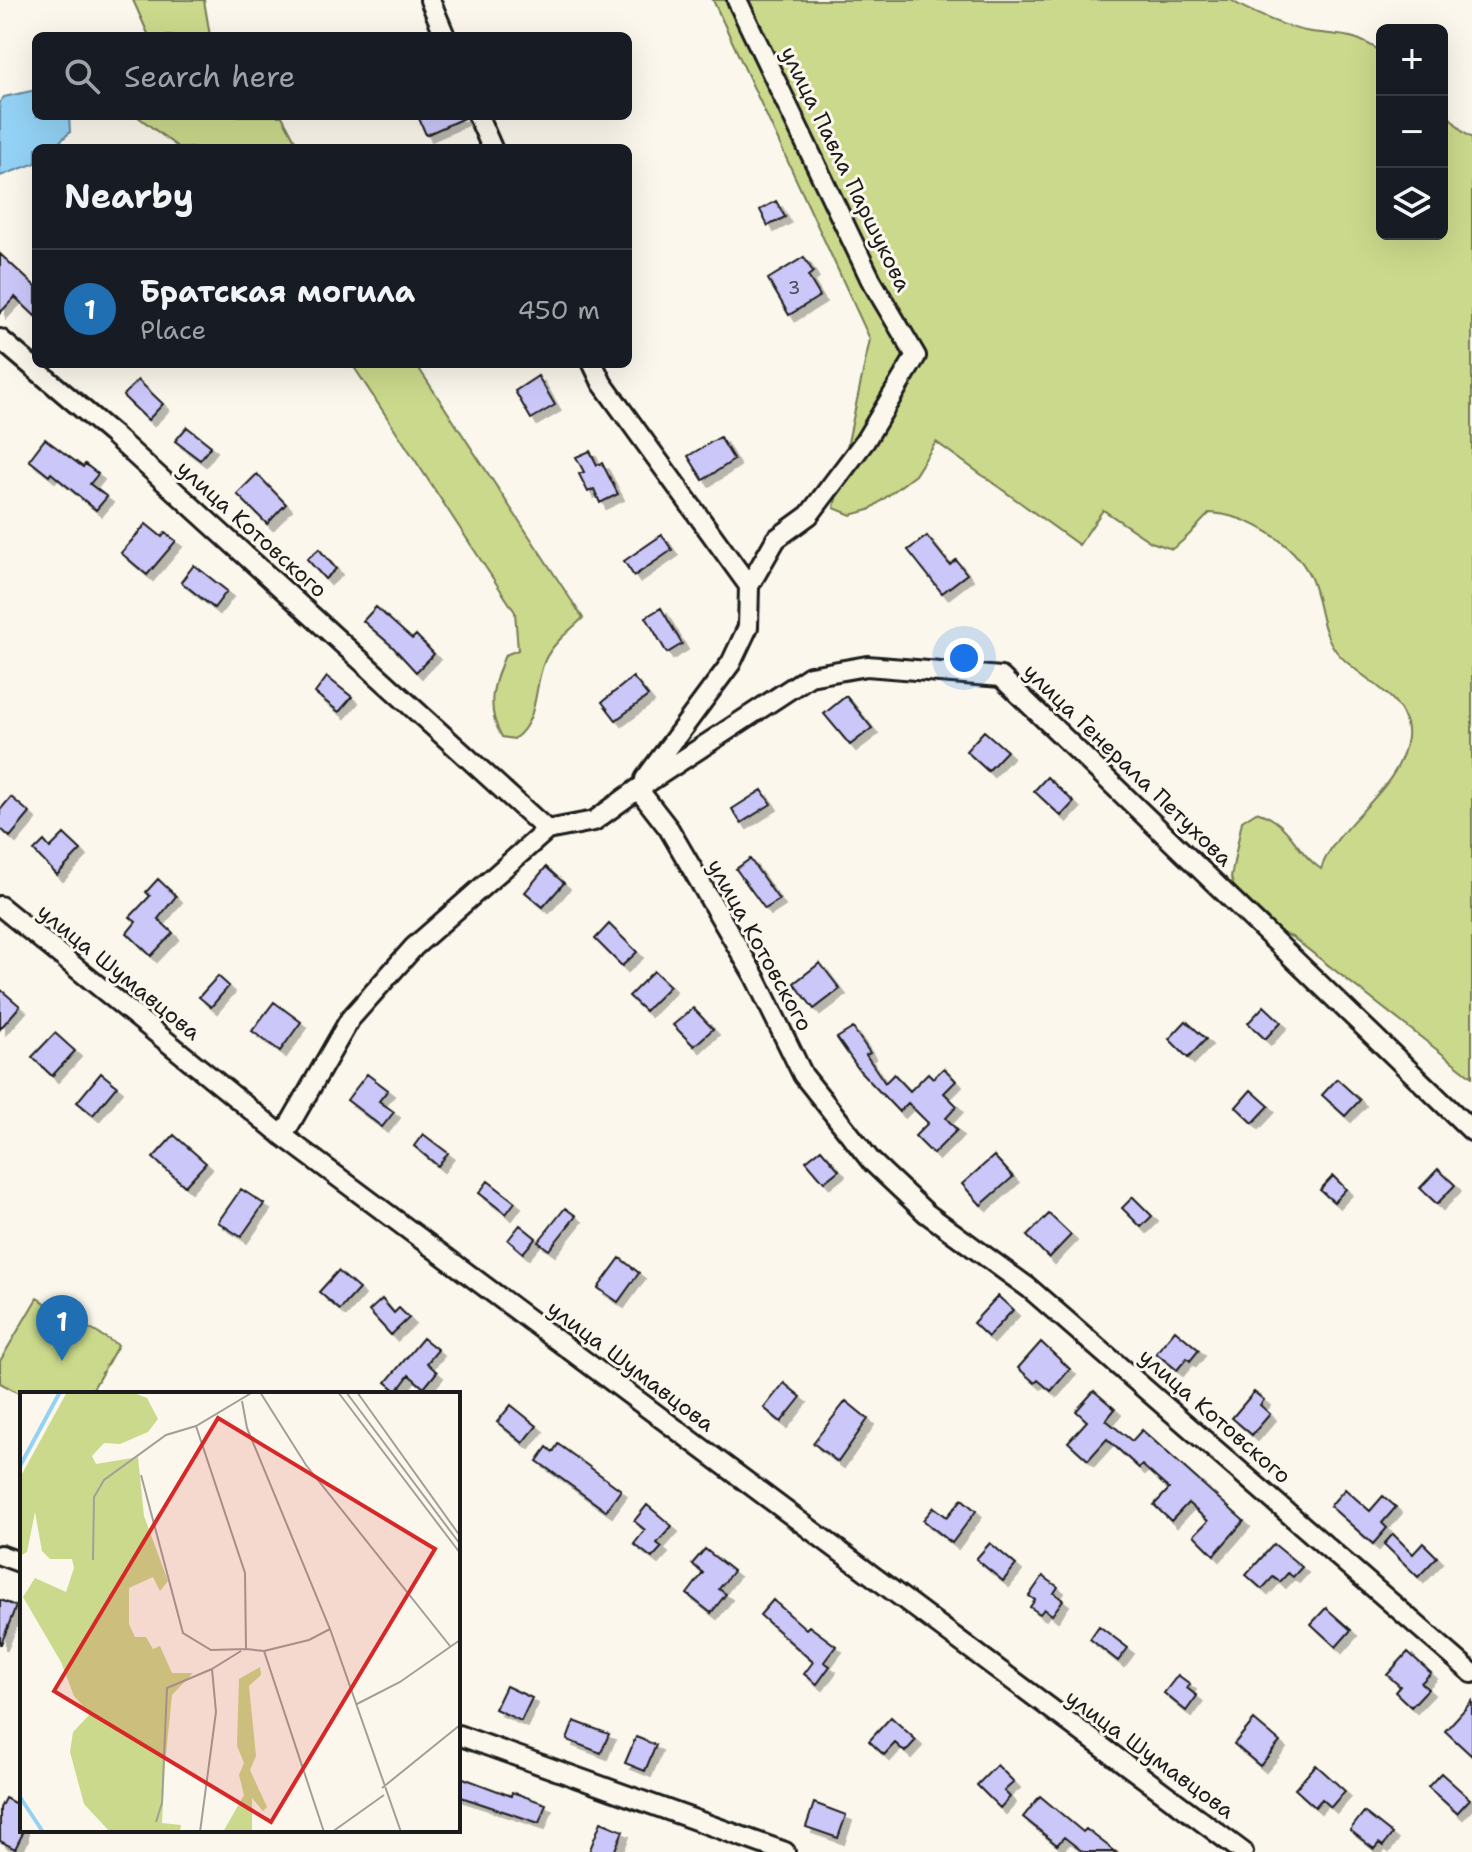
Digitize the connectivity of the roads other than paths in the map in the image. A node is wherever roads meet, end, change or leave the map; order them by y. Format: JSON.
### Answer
{"nodes":[{"id":1,"x":430,"y":0,"type":"edge"},
{"id":2,"x":737,"y":0,"type":"edge"},
{"id":3,"x":443,"y":32,"type":"edge"},
{"id":4,"x":480,"y":120,"type":"edge"},
{"id":5,"x":490,"y":144,"type":"edge"},
{"id":6,"x":0,"y":339,"type":"edge"},
{"id":7,"x":32,"y":366,"type":"edge"},
{"id":8,"x":34,"y":368,"type":"edge"},
{"id":9,"x":595,"y":368,"type":"edge"},
{"id":10,"x":749,"y":586,"type":"junction"},
{"id":11,"x":638,"y":789,"type":"junction"},
{"id":12,"x":547,"y":830,"type":"junction"},
{"id":13,"x":0,"y":906,"type":"edge"},
{"id":14,"x":1472,"y":1131,"type":"edge"},
{"id":15,"x":283,"y":1136,"type":"junction"},
{"id":16,"x":0,"y":1555,"type":"edge"},
{"id":17,"x":20,"y":1562,"type":"edge"},
{"id":18,"x":1472,"y":1673,"type":"edge"},
{"id":19,"x":460,"y":1736,"type":"edge"},
{"id":20,"x":785,"y":1852,"type":"edge"},
{"id":21,"x":1243,"y":1852,"type":"edge"}],
"edges":[{"from":1,"to":3,"type":"street"},
{"from":2,"to":10,"type":"street","name":"улица Павла Паршукова"},
{"from":4,"to":5,"type":"street"},
{"from":6,"to":7,"type":"street","name":"улица Котовского"},
{"from":8,"to":12,"type":"street","name":"улица Котовского"},
{"from":9,"to":10,"type":"street"},
{"from":10,"to":11,"type":"street"},
{"from":11,"to":12,"type":"street"},
{"from":11,"to":14,"type":"street","name":"улица Генерала Петухова"},
{"from":11,"to":18,"type":"street","name":"улица Котовского"},
{"from":12,"to":15,"type":"street"},
{"from":13,"to":15,"type":"street","name":"улица Шумавцова"},
{"from":15,"to":21,"type":"street","name":"улица Шумавцова"},
{"from":16,"to":17,"type":"street"},
{"from":19,"to":20,"type":"street"}]}
